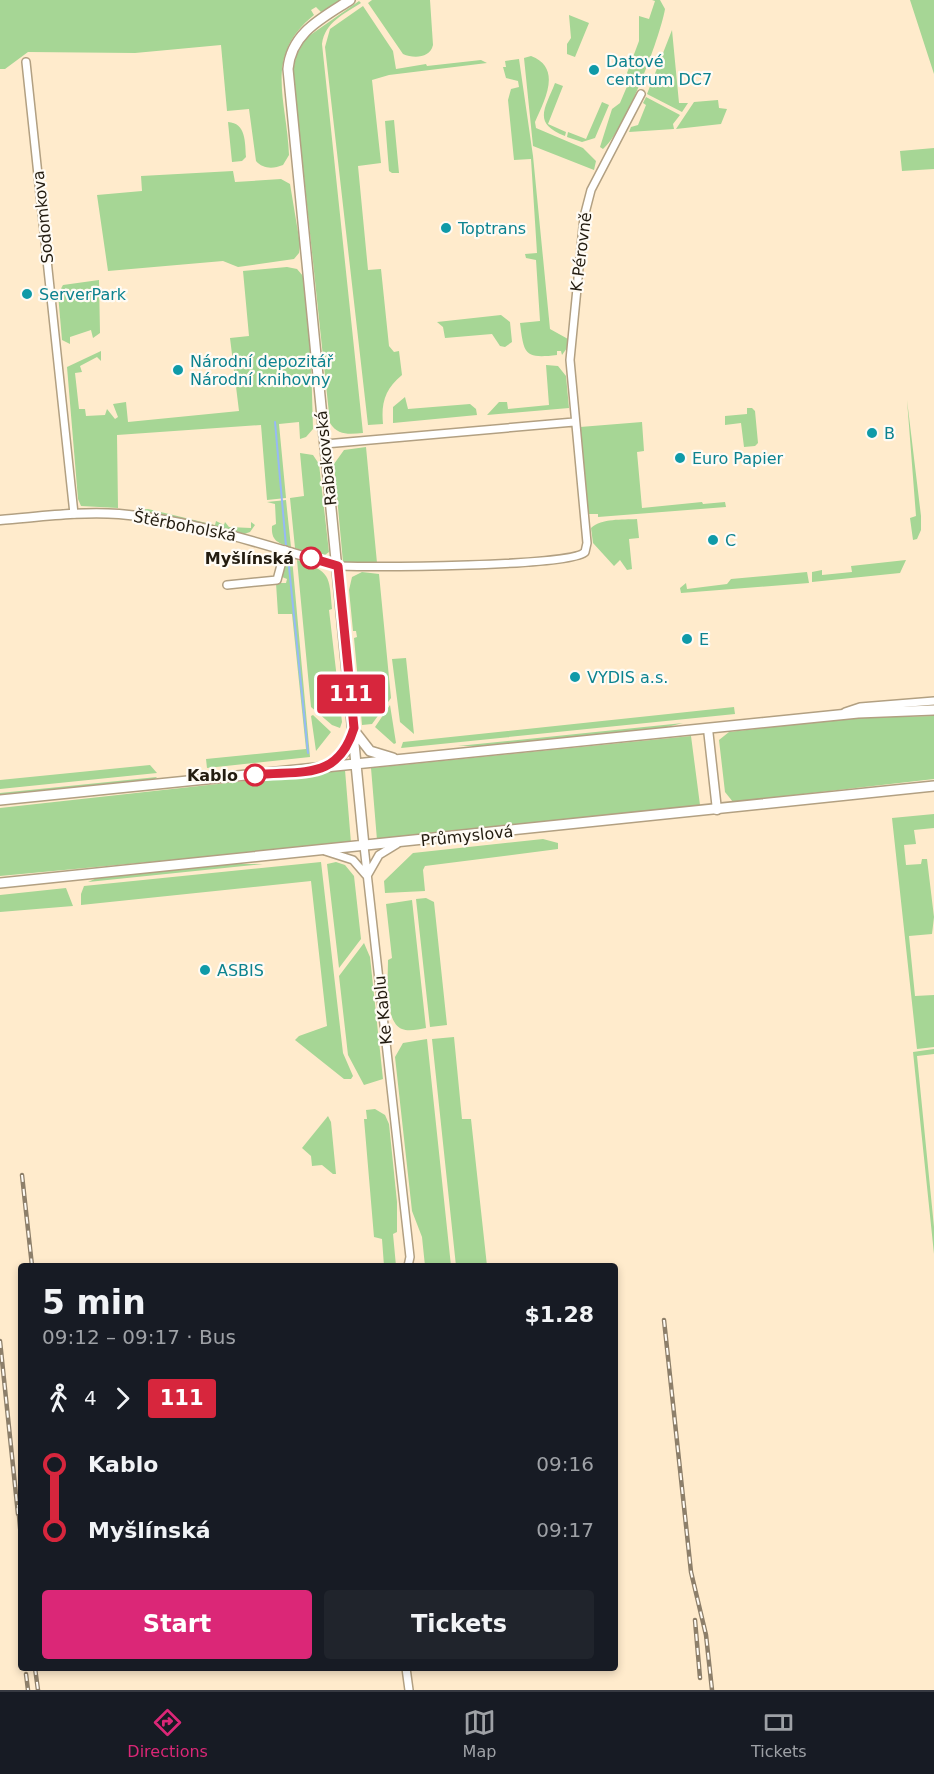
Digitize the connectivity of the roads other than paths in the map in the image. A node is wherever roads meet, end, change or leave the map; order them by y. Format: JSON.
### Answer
{"nodes":[{"id":1,"x":350,"y":0,"type":"edge"},
{"id":2,"x":26,"y":62,"type":"dead end"},
{"id":3,"x":641,"y":94,"type":"dead end"},
{"id":4,"x":574,"y":422,"type":"junction"},
{"id":5,"x":325,"y":444,"type":"junction"},
{"id":6,"x":74,"y":514,"type":"junction"},
{"id":7,"x":0,"y":520,"type":"edge"},
{"id":8,"x":285,"y":550,"type":"junction"},
{"id":9,"x":581,"y":556,"type":"joint"},
{"id":10,"x":338,"y":566,"type":"junction"},
{"id":11,"x":227,"y":585,"type":"dead end"},
{"id":12,"x":934,"y":701,"type":"edge"},
{"id":13,"x":934,"y":710,"type":"edge"},
{"id":14,"x":829,"y":716,"type":"junction"},
{"id":15,"x":354,"y":728,"type":"junction"},
{"id":16,"x":708,"y":729,"type":"junction"},
{"id":17,"x":400,"y":760,"type":"junction"},
{"id":18,"x":358,"y":764,"type":"junction"},
{"id":19,"x":326,"y":767,"type":"junction"},
{"id":20,"x":934,"y":787,"type":"edge"},
{"id":21,"x":0,"y":800,"type":"edge"},
{"id":22,"x":717,"y":810,"type":"junction"},
{"id":23,"x":399,"y":843,"type":"junction"},
{"id":24,"x":364,"y":846,"type":"junction"},
{"id":25,"x":323,"y":850,"type":"junction"},
{"id":26,"x":367,"y":876,"type":"junction"},
{"id":27,"x":0,"y":883,"type":"edge"},
{"id":28,"x":409,"y":1263,"type":"edge"},
{"id":29,"x":406,"y":1671,"type":"edge"},
{"id":30,"x":409,"y":1690,"type":"edge"}],
"edges":[{"from":1,"to":5,"type":"main road","name":"Rabakovská"},
{"from":2,"to":6,"type":"street","name":"Sodomkova"},
{"from":3,"to":4,"type":"street","name":"K Pérovně"},
{"from":4,"to":5,"type":"street"},
{"from":4,"to":9,"type":"street","name":"K Pérovně"},
{"from":5,"to":10,"type":"main road","name":"Rabakovská"},
{"from":6,"to":7,"type":"street","name":"Štěrboholská"},
{"from":6,"to":8,"type":"street","name":"Štěrboholská"},
{"from":8,"to":10,"type":"street","name":"Štěrboholská"},
{"from":8,"to":11,"type":"street"},
{"from":9,"to":10,"type":"street","name":"Štěrboholská"},
{"from":10,"to":15,"type":"main road","name":"Rabakovská"},
{"from":12,"to":14,"type":"street"},
{"from":13,"to":14,"type":"main road"},
{"from":14,"to":16,"type":"main road"},
{"from":15,"to":17,"type":"main road"},
{"from":15,"to":18,"type":"main road","name":"Rabakovská"},
{"from":15,"to":19,"type":"main road"},
{"from":16,"to":17,"type":"main road"},
{"from":16,"to":22,"type":"street"},
{"from":17,"to":18,"type":"main road"},
{"from":18,"to":19,"type":"main road"},
{"from":18,"to":24,"type":"main road","name":"Ke Kablu"},
{"from":19,"to":21,"type":"main road"},
{"from":20,"to":22,"type":"main road","name":"Průmyslová"},
{"from":22,"to":23,"type":"main road","name":"Průmyslová"},
{"from":23,"to":24,"type":"main road","name":"Průmyslová"},
{"from":23,"to":26,"type":"street"},
{"from":24,"to":25,"type":"main road","name":"Průmyslová"},
{"from":24,"to":26,"type":"street","name":"Ke Kablu"},
{"from":25,"to":26,"type":"street"},
{"from":25,"to":27,"type":"main road","name":"Průmyslová"},
{"from":26,"to":28,"type":"street","name":"Ke Kablu"},
{"from":29,"to":30,"type":"street"}]}
